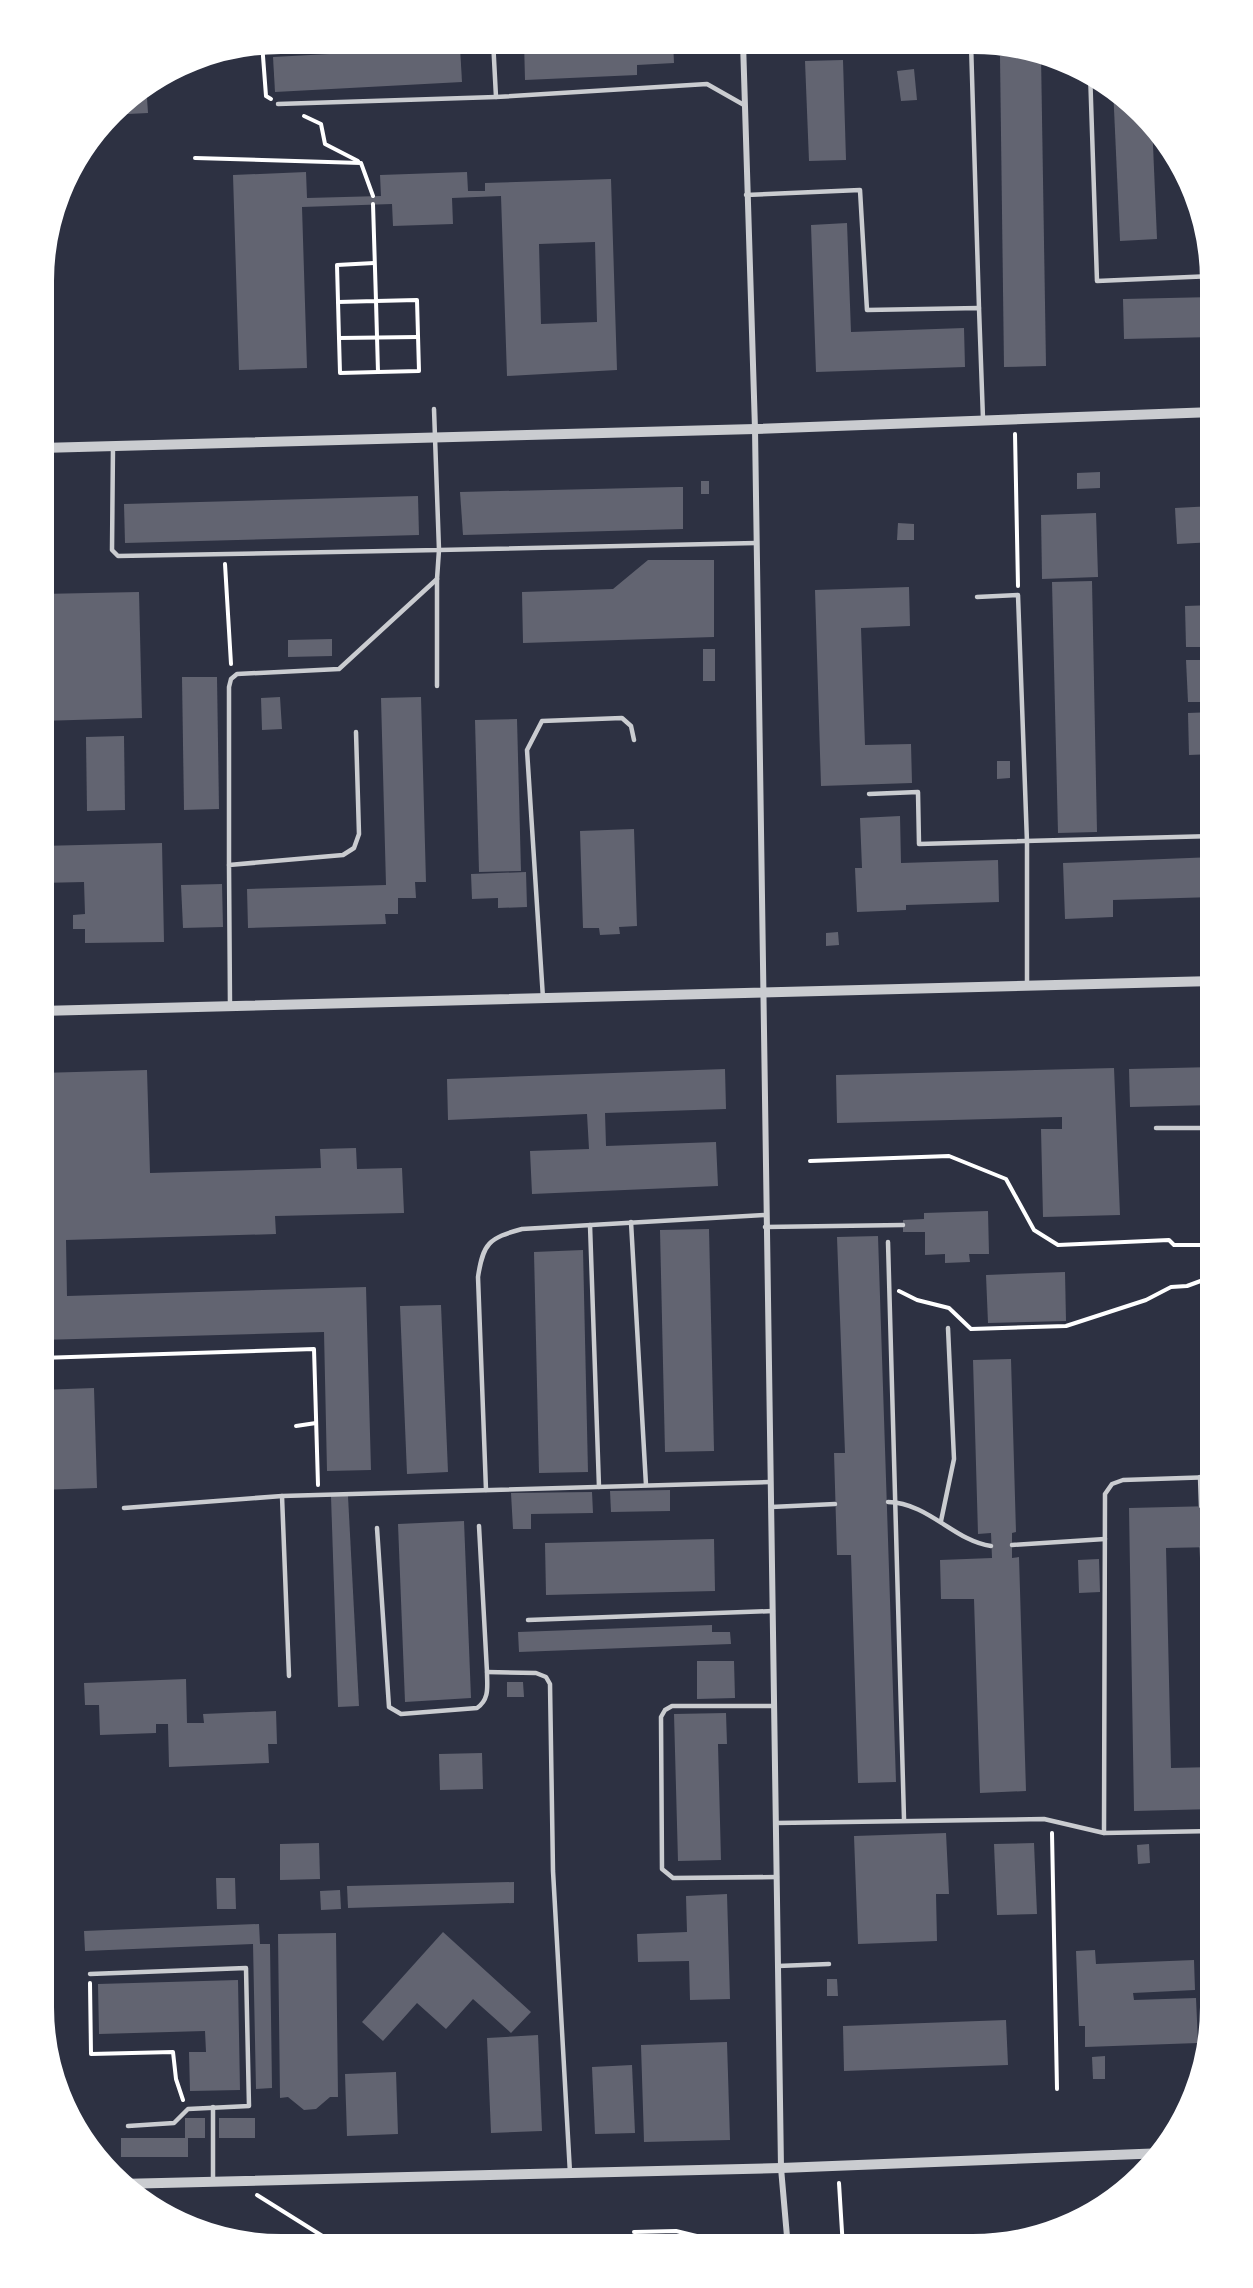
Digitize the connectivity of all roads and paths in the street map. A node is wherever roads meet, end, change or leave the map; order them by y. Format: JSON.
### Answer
{"nodes":[{"id":1,"x":493,"y":49,"type":"edge"},
{"id":2,"x":743,"y":49,"type":"edge"},
{"id":3,"x":971,"y":49,"type":"edge"},
{"id":4,"x":1090,"y":81,"type":"edge"},
{"id":5,"x":496,"y":97,"type":"junction"},
{"id":6,"x":278,"y":104,"type":"dead end"},
{"id":7,"x":744,"y":105,"type":"junction"},
{"id":8,"x":195,"y":158,"type":"dead end"},
{"id":9,"x":746,"y":195,"type":"junction"},
{"id":10,"x":373,"y":196,"type":"dead end"},
{"id":11,"x":373,"y":204,"type":"dead end"},
{"id":12,"x":374,"y":263,"type":"junction"},
{"id":13,"x":1204,"y":276,"type":"edge"},
{"id":14,"x":376,"y":301,"type":"junction"},
{"id":15,"x":338,"y":302,"type":"junction"},
{"id":16,"x":979,"y":308,"type":"junction"},
{"id":17,"x":377,"y":337,"type":"junction"},
{"id":18,"x":418,"y":337,"type":"junction"},
{"id":19,"x":339,"y":338,"type":"junction"},
{"id":20,"x":378,"y":372,"type":"junction"},
{"id":21,"x":434,"y":409,"type":"dead end"},
{"id":22,"x":1204,"y":412,"type":"edge"},
{"id":23,"x":1015,"y":418,"type":"junction"},
{"id":24,"x":982,"y":419,"type":"junction"},
{"id":25,"x":755,"y":429,"type":"junction"},
{"id":26,"x":435,"y":436,"type":"junction"},
{"id":27,"x":113,"y":446,"type":"junction"},
{"id":28,"x":50,"y":448,"type":"edge"},
{"id":29,"x":756,"y":543,"type":"junction"},
{"id":30,"x":439,"y":550,"type":"junction"},
{"id":31,"x":225,"y":554,"type":"junction"},
{"id":32,"x":437,"y":579,"type":"junction"},
{"id":33,"x":1018,"y":595,"type":"junction"},
{"id":34,"x":977,"y":597,"type":"dead end"},
{"id":35,"x":231,"y":679,"type":"junction"},
{"id":36,"x":437,"y":686,"type":"dead end"},
{"id":37,"x":356,"y":732,"type":"dead end"},
{"id":38,"x":634,"y":740,"type":"dead end"},
{"id":39,"x":869,"y":794,"type":"dead end"},
{"id":40,"x":1204,"y":836,"type":"edge"},
{"id":41,"x":1027,"y":842,"type":"junction"},
{"id":42,"x":229,"y":865,"type":"junction"},
{"id":43,"x":1204,"y":981,"type":"edge"},
{"id":44,"x":1027,"y":986,"type":"junction"},
{"id":45,"x":761,"y":993,"type":"junction"},
{"id":46,"x":543,"y":998,"type":"junction"},
{"id":47,"x":230,"y":1006,"type":"junction"},
{"id":48,"x":50,"y":1011,"type":"edge"},
{"id":49,"x":1156,"y":1128,"type":"dead end"},
{"id":50,"x":1204,"y":1128,"type":"edge"},
{"id":51,"x":810,"y":1161,"type":"dead end"},
{"id":52,"x":765,"y":1215,"type":"junction"},
{"id":53,"x":631,"y":1222,"type":"junction"},
{"id":54,"x":590,"y":1225,"type":"junction"},
{"id":55,"x":903,"y":1225,"type":"dead end"},
{"id":56,"x":765,"y":1227,"type":"junction"},
{"id":57,"x":888,"y":1242,"type":"dead end"},
{"id":58,"x":1204,"y":1245,"type":"edge"},
{"id":59,"x":899,"y":1280,"type":"dead end"},
{"id":60,"x":1204,"y":1280,"type":"edge"},
{"id":61,"x":948,"y":1328,"type":"dead end"},
{"id":62,"x":50,"y":1358,"type":"edge"},
{"id":63,"x":316,"y":1423,"type":"junction"},
{"id":64,"x":296,"y":1426,"type":"dead end"},
{"id":65,"x":1200,"y":1477,"type":"junction"},
{"id":66,"x":1204,"y":1477,"type":"edge"},
{"id":67,"x":770,"y":1482,"type":"junction"},
{"id":68,"x":646,"y":1485,"type":"junction"},
{"id":69,"x":599,"y":1487,"type":"junction"},
{"id":70,"x":486,"y":1490,"type":"junction"},
{"id":71,"x":318,"y":1495,"type":"junction"},
{"id":72,"x":282,"y":1496,"type":"junction"},
{"id":73,"x":888,"y":1502,"type":"dead end"},
{"id":74,"x":896,"y":1502,"type":"junction"},
{"id":75,"x":835,"y":1504,"type":"dead end"},
{"id":76,"x":1201,"y":1506,"type":"dead end"},
{"id":77,"x":771,"y":1507,"type":"junction"},
{"id":78,"x":124,"y":1508,"type":"dead end"},
{"id":79,"x":941,"y":1521,"type":"junction"},
{"id":80,"x":479,"y":1526,"type":"dead end"},
{"id":81,"x":377,"y":1528,"type":"dead end"},
{"id":82,"x":1105,"y":1539,"type":"junction"},
{"id":83,"x":1012,"y":1545,"type":"dead end"},
{"id":84,"x":991,"y":1546,"type":"dead end"},
{"id":85,"x":1202,"y":1547,"type":"dead end"},
{"id":86,"x":773,"y":1611,"type":"junction"},
{"id":87,"x":528,"y":1620,"type":"dead end"},
{"id":88,"x":1204,"y":1636,"type":"edge"},
{"id":89,"x":487,"y":1672,"type":"junction"},
{"id":90,"x":289,"y":1676,"type":"dead end"},
{"id":91,"x":774,"y":1706,"type":"junction"},
{"id":92,"x":904,"y":1819,"type":"junction"},
{"id":93,"x":1052,"y":1821,"type":"junction"},
{"id":94,"x":776,"y":1823,"type":"junction"},
{"id":95,"x":1204,"y":1831,"type":"edge"},
{"id":96,"x":1104,"y":1833,"type":"junction"},
{"id":97,"x":777,"y":1877,"type":"junction"},
{"id":98,"x":829,"y":1964,"type":"dead end"},
{"id":99,"x":778,"y":1966,"type":"junction"},
{"id":100,"x":90,"y":1974,"type":"joint"},
{"id":101,"x":1057,"y":2089,"type":"dead end"},
{"id":102,"x":213,"y":2107,"type":"junction"},
{"id":103,"x":188,"y":2109,"type":"junction"},
{"id":104,"x":128,"y":2126,"type":"dead end"},
{"id":105,"x":1151,"y":2154,"type":"edge"},
{"id":106,"x":781,"y":2168,"type":"junction"},
{"id":107,"x":570,"y":2173,"type":"junction"},
{"id":108,"x":213,"y":2182,"type":"junction"},
{"id":109,"x":235,"y":2182,"type":"junction"},
{"id":110,"x":839,"y":2183,"type":"dead end"},
{"id":111,"x":131,"y":2184,"type":"edge"},
{"id":112,"x":634,"y":2232,"type":"dead end"},
{"id":113,"x":324,"y":2238,"type":"edge"},
{"id":114,"x":705,"y":2238,"type":"edge"},
{"id":115,"x":787,"y":2238,"type":"edge"},
{"id":116,"x":842,"y":2238,"type":"edge"}],
"edges":[{"from":1,"to":5,"type":"lane"},
{"from":2,"to":7,"type":"street"},
{"from":3,"to":16,"type":"lane"},
{"from":4,"to":13,"type":"lane"},
{"from":5,"to":6,"type":"lane"},
{"from":5,"to":7,"type":"lane"},
{"from":7,"to":9,"type":"street"},
{"from":8,"to":10,"type":"path"},
{"from":9,"to":16,"type":"lane"},
{"from":9,"to":25,"type":"street"},
{"from":11,"to":12,"type":"path"},
{"from":12,"to":14,"type":"path"},
{"from":12,"to":15,"type":"path"},
{"from":14,"to":15,"type":"path"},
{"from":14,"to":17,"type":"path"},
{"from":14,"to":18,"type":"path"},
{"from":15,"to":19,"type":"path"},
{"from":16,"to":24,"type":"lane"},
{"from":17,"to":18,"type":"path"},
{"from":17,"to":19,"type":"path"},
{"from":17,"to":20,"type":"path"},
{"from":18,"to":20,"type":"path"},
{"from":19,"to":20,"type":"path"},
{"from":21,"to":26,"type":"lane"},
{"from":22,"to":23,"type":"street"},
{"from":23,"to":24,"type":"street"},
{"from":23,"to":33,"type":"path"},
{"from":24,"to":25,"type":"street"},
{"from":25,"to":26,"type":"street"},
{"from":25,"to":29,"type":"street"},
{"from":26,"to":27,"type":"street"},
{"from":26,"to":30,"type":"lane"},
{"from":27,"to":28,"type":"street"},
{"from":27,"to":31,"type":"lane"},
{"from":29,"to":30,"type":"lane"},
{"from":29,"to":45,"type":"street"},
{"from":30,"to":31,"type":"lane"},
{"from":30,"to":32,"type":"lane"},
{"from":31,"to":35,"type":"path"},
{"from":32,"to":35,"type":"lane"},
{"from":32,"to":36,"type":"lane"},
{"from":33,"to":34,"type":"lane"},
{"from":33,"to":41,"type":"lane"},
{"from":35,"to":42,"type":"lane"},
{"from":37,"to":42,"type":"lane"},
{"from":38,"to":46,"type":"lane"},
{"from":39,"to":41,"type":"lane"},
{"from":40,"to":41,"type":"lane"},
{"from":41,"to":44,"type":"lane"},
{"from":42,"to":47,"type":"lane"},
{"from":43,"to":44,"type":"street"},
{"from":44,"to":45,"type":"street"},
{"from":45,"to":46,"type":"street"},
{"from":45,"to":52,"type":"street"},
{"from":46,"to":47,"type":"street"},
{"from":47,"to":48,"type":"street"},
{"from":49,"to":50,"type":"lane"},
{"from":51,"to":58,"type":"path"},
{"from":52,"to":53,"type":"lane"},
{"from":52,"to":56,"type":"street"},
{"from":53,"to":54,"type":"lane"},
{"from":53,"to":68,"type":"lane"},
{"from":54,"to":69,"type":"lane"},
{"from":54,"to":70,"type":"lane"},
{"from":55,"to":56,"type":"lane"},
{"from":56,"to":67,"type":"street"},
{"from":57,"to":74,"type":"lane"},
{"from":59,"to":60,"type":"path"},
{"from":61,"to":79,"type":"lane"},
{"from":62,"to":63,"type":"path"},
{"from":63,"to":64,"type":"path"},
{"from":63,"to":71,"type":"path"},
{"from":65,"to":66,"type":"lane"},
{"from":65,"to":76,"type":"lane"},
{"from":65,"to":82,"type":"lane"},
{"from":67,"to":68,"type":"lane"},
{"from":67,"to":77,"type":"street"},
{"from":68,"to":69,"type":"lane"},
{"from":69,"to":70,"type":"lane"},
{"from":70,"to":71,"type":"lane"},
{"from":71,"to":72,"type":"lane"},
{"from":72,"to":78,"type":"lane"},
{"from":72,"to":90,"type":"lane"},
{"from":73,"to":74,"type":"lane"},
{"from":74,"to":79,"type":"lane"},
{"from":74,"to":92,"type":"lane"},
{"from":75,"to":77,"type":"lane"},
{"from":77,"to":86,"type":"street"},
{"from":79,"to":84,"type":"lane"},
{"from":80,"to":89,"type":"lane"},
{"from":81,"to":89,"type":"lane"},
{"from":82,"to":83,"type":"lane"},
{"from":82,"to":96,"type":"lane"},
{"from":85,"to":88,"type":"lane"},
{"from":86,"to":87,"type":"lane"},
{"from":86,"to":91,"type":"street"},
{"from":89,"to":107,"type":"lane"},
{"from":91,"to":94,"type":"street"},
{"from":91,"to":97,"type":"lane"},
{"from":92,"to":93,"type":"lane"},
{"from":92,"to":94,"type":"lane"},
{"from":93,"to":96,"type":"lane"},
{"from":93,"to":101,"type":"path"},
{"from":94,"to":97,"type":"street"},
{"from":95,"to":96,"type":"lane"},
{"from":97,"to":99,"type":"street"},
{"from":98,"to":99,"type":"lane"},
{"from":99,"to":106,"type":"street"},
{"from":100,"to":102,"type":"lane"},
{"from":100,"to":103,"type":"path"},
{"from":102,"to":103,"type":"lane"},
{"from":102,"to":108,"type":"lane"},
{"from":103,"to":104,"type":"lane"},
{"from":105,"to":106,"type":"street"},
{"from":106,"to":107,"type":"street"},
{"from":106,"to":115,"type":"street"},
{"from":107,"to":109,"type":"street"},
{"from":108,"to":109,"type":"street"},
{"from":108,"to":111,"type":"street"},
{"from":109,"to":113,"type":"path"},
{"from":110,"to":116,"type":"path"},
{"from":112,"to":114,"type":"path"}]}
